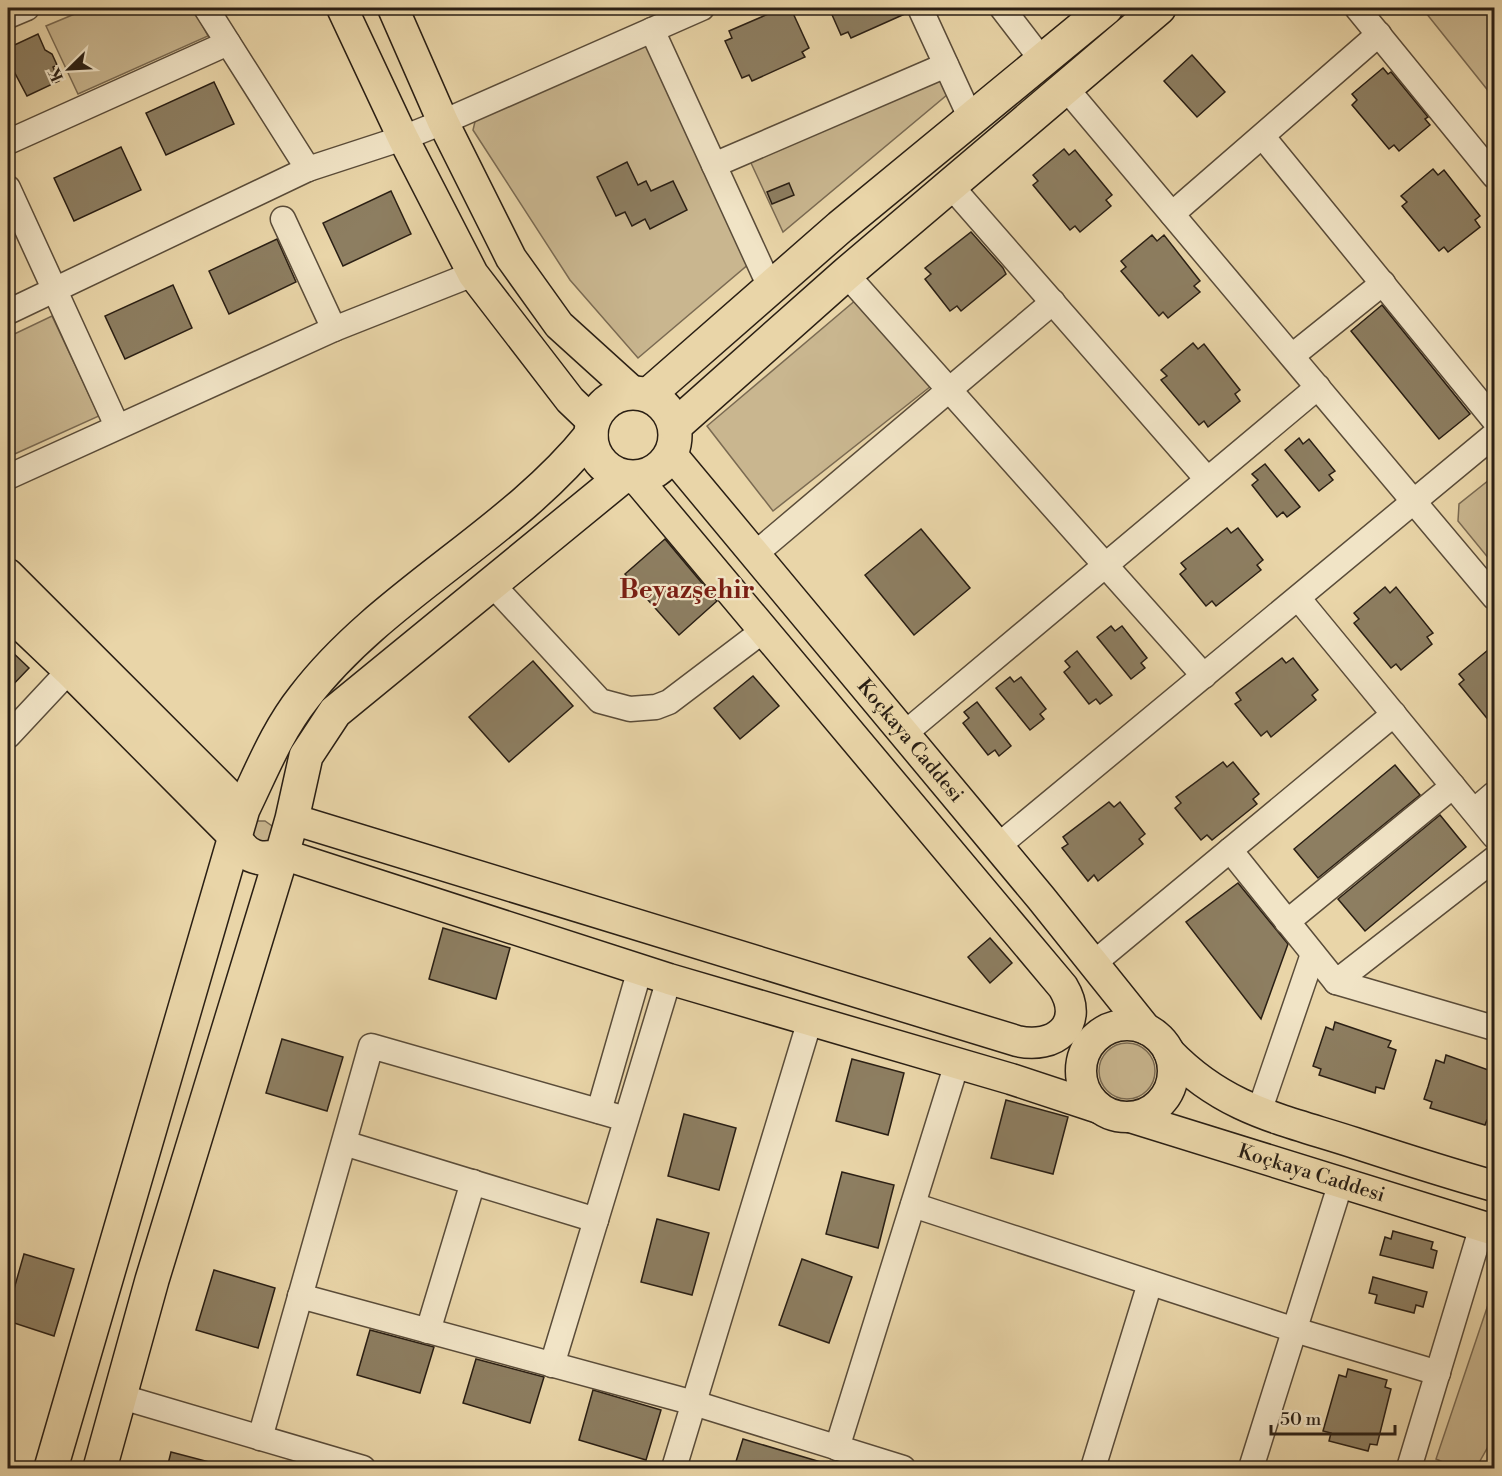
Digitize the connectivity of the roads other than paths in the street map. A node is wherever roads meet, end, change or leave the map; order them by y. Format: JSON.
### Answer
{"nodes":[{"id":1,"x":27,"y":8,"type":"edge"},
{"id":2,"x":206,"y":8,"type":"edge"},
{"id":3,"x":342,"y":8,"type":"edge"},
{"id":4,"x":393,"y":8,"type":"edge"},
{"id":5,"x":702,"y":8,"type":"edge"},
{"id":6,"x":920,"y":8,"type":"edge"},
{"id":7,"x":1002,"y":8,"type":"edge"},
{"id":8,"x":1106,"y":8,"type":"edge"},
{"id":9,"x":1159,"y":8,"type":"edge"},
{"id":10,"x":1357,"y":8,"type":"edge"},
{"id":11,"x":8,"y":16,"type":"edge"},
{"id":12,"x":652,"y":30,"type":"junction"},
{"id":13,"x":1379,"y":34,"type":"junction"},
{"id":14,"x":228,"y":43,"type":"junction"},
{"id":15,"x":1042,"y":60,"type":"junction"},
{"id":16,"x":946,"y":65,"type":"junction"},
{"id":17,"x":1065,"y":87,"type":"junction"},
{"id":18,"x":970,"y":119,"type":"junction"},
{"id":19,"x":443,"y":122,"type":"junction"},
{"id":20,"x":1263,"y":137,"type":"junction"},
{"id":21,"x":403,"y":138,"type":"junction"},
{"id":22,"x":8,"y":142,"type":"edge"},
{"id":23,"x":714,"y":165,"type":"junction"},
{"id":24,"x":308,"y":169,"type":"junction"},
{"id":25,"x":1494,"y":176,"type":"edge"},
{"id":26,"x":950,"y":185,"type":"junction"},
{"id":27,"x":8,"y":188,"type":"edge"},
{"id":28,"x":1172,"y":214,"type":"junction"},
{"id":29,"x":284,"y":219,"type":"dead end"},
{"id":30,"x":511,"y":258,"type":"junction"},
{"id":31,"x":473,"y":274,"type":"junction"},
{"id":32,"x":846,"y":274,"type":"junction"},
{"id":33,"x":1383,"y":283,"type":"junction"},
{"id":34,"x":770,"y":287,"type":"junction"},
{"id":35,"x":54,"y":290,"type":"junction"},
{"id":36,"x":1053,"y":302,"type":"junction"},
{"id":37,"x":8,"y":312,"type":"edge"},
{"id":38,"x":334,"y":329,"type":"junction"},
{"id":39,"x":1292,"y":356,"type":"junction"},
{"id":40,"x":1318,"y":387,"type":"junction"},
{"id":41,"x":949,"y":390,"type":"junction"},
{"id":42,"x":641,"y":394,"type":"junction"},
{"id":43,"x":1494,"y":420,"type":"edge"},
{"id":44,"x":117,"y":426,"type":"junction"},
{"id":45,"x":592,"y":429,"type":"junction"},
{"id":46,"x":1494,"y":435,"type":"edge"},
{"id":47,"x":673,"y":440,"type":"junction"},
{"id":48,"x":8,"y":477,"type":"edge"},
{"id":49,"x":629,"y":477,"type":"junction"},
{"id":50,"x":1207,"y":479,"type":"junction"},
{"id":51,"x":1414,"y":501,"type":"junction"},
{"id":52,"x":755,"y":554,"type":"junction"},
{"id":53,"x":1105,"y":565,"type":"junction"},
{"id":54,"x":8,"y":574,"type":"edge"},
{"id":55,"x":491,"y":584,"type":"junction"},
{"id":56,"x":1494,"y":597,"type":"edge"},
{"id":57,"x":1298,"y":598,"type":"junction"},
{"id":58,"x":8,"y":613,"type":"edge"},
{"id":59,"x":764,"y":630,"type":"junction"},
{"id":60,"x":77,"y":661,"type":"junction"},
{"id":61,"x":1204,"y":676,"type":"junction"},
{"id":62,"x":1394,"y":714,"type":"junction"},
{"id":63,"x":904,"y":734,"type":"junction"},
{"id":64,"x":8,"y":736,"type":"edge"},
{"id":65,"x":1454,"y":786,"type":"junction"},
{"id":66,"x":1494,"y":794,"type":"edge"},
{"id":67,"x":1474,"y":811,"type":"junction"},
{"id":68,"x":292,"y":819,"type":"junction"},
{"id":69,"x":239,"y":823,"type":"junction"},
{"id":70,"x":1494,"y":836,"type":"edge"},
{"id":71,"x":998,"y":846,"type":"junction"},
{"id":72,"x":1230,"y":850,"type":"junction"},
{"id":73,"x":282,"y":854,"type":"junction"},
{"id":74,"x":1494,"y":859,"type":"edge"},
{"id":75,"x":1287,"y":922,"type":"junction"},
{"id":76,"x":1313,"y":954,"type":"junction"},
{"id":77,"x":1094,"y":963,"type":"junction"},
{"id":78,"x":640,"y":969,"type":"junction"},
{"id":79,"x":669,"y":979,"type":"junction"},
{"id":80,"x":1336,"y":982,"type":"junction"},
{"id":81,"x":810,"y":1020,"type":"junction"},
{"id":82,"x":1068,"y":1022,"type":"junction"},
{"id":83,"x":1494,"y":1028,"type":"edge"},
{"id":84,"x":1146,"y":1029,"type":"junction"},
{"id":85,"x":1090,"y":1045,"type":"junction"},
{"id":86,"x":1169,"y":1052,"type":"junction"},
{"id":87,"x":957,"y":1063,"type":"junction"},
{"id":88,"x":1099,"y":1108,"type":"junction"},
{"id":89,"x":599,"y":1111,"type":"junction"},
{"id":90,"x":1259,"y":1112,"type":"junction"},
{"id":91,"x":1130,"y":1117,"type":"junction"},
{"id":92,"x":626,"y":1119,"type":"junction"},
{"id":93,"x":344,"y":1143,"type":"junction"},
{"id":94,"x":473,"y":1182,"type":"junction"},
{"id":95,"x":1341,"y":1182,"type":"junction"},
{"id":96,"x":1494,"y":1186,"type":"edge"},
{"id":97,"x":913,"y":1205,"type":"junction"},
{"id":98,"x":596,"y":1220,"type":"junction"},
{"id":99,"x":1488,"y":1228,"type":"edge"},
{"id":100,"x":110,"y":1268,"type":"junction"},
{"id":101,"x":152,"y":1280,"type":"junction"},
{"id":102,"x":1150,"y":1283,"type":"junction"},
{"id":103,"x":300,"y":1296,"type":"junction"},
{"id":104,"x":1294,"y":1330,"type":"junction"},
{"id":105,"x":428,"y":1331,"type":"junction"},
{"id":106,"x":552,"y":1365,"type":"junction"},
{"id":107,"x":1438,"y":1373,"type":"junction"},
{"id":108,"x":76,"y":1384,"type":"junction"},
{"id":109,"x":122,"y":1397,"type":"junction"},
{"id":110,"x":694,"y":1403,"type":"junction"},
{"id":111,"x":260,"y":1438,"type":"junction"},
{"id":112,"x":837,"y":1448,"type":"junction"},
{"id":113,"x":51,"y":1468,"type":"edge"},
{"id":114,"x":100,"y":1468,"type":"edge"},
{"id":115,"x":363,"y":1468,"type":"edge"},
{"id":116,"x":674,"y":1468,"type":"edge"},
{"id":117,"x":903,"y":1468,"type":"edge"},
{"id":118,"x":1093,"y":1468,"type":"edge"},
{"id":119,"x":1251,"y":1468,"type":"edge"},
{"id":120,"x":1409,"y":1468,"type":"edge"}],
"edges":[{"from":1,"to":11,"type":"street"},
{"from":2,"to":14,"type":"street"},
{"from":3,"to":21,"type":"main road"},
{"from":4,"to":19,"type":"main road"},
{"from":5,"to":12,"type":"street"},
{"from":6,"to":16,"type":"street"},
{"from":7,"to":15,"type":"street"},
{"from":8,"to":15,"type":"highway"},
{"from":9,"to":17,"type":"highway"},
{"from":10,"to":13,"type":"street"},
{"from":12,"to":19,"type":"street"},
{"from":12,"to":23,"type":"street"},
{"from":13,"to":20,"type":"street"},
{"from":13,"to":25,"type":"street"},
{"from":14,"to":22,"type":"street"},
{"from":14,"to":24,"type":"street"},
{"from":15,"to":18,"type":"highway"},
{"from":16,"to":18,"type":"street"},
{"from":16,"to":23,"type":"street"},
{"from":17,"to":26,"type":"highway"},
{"from":17,"to":28,"type":"street"},
{"from":18,"to":34,"type":"highway"},
{"from":19,"to":21,"type":"street"},
{"from":19,"to":30,"type":"main road"},
{"from":20,"to":28,"type":"street"},
{"from":20,"to":33,"type":"street"},
{"from":21,"to":24,"type":"street"},
{"from":21,"to":31,"type":"main road"},
{"from":23,"to":34,"type":"street"},
{"from":24,"to":35,"type":"street"},
{"from":26,"to":32,"type":"highway"},
{"from":26,"to":36,"type":"street"},
{"from":27,"to":35,"type":"street"},
{"from":28,"to":39,"type":"street"},
{"from":29,"to":38,"type":"street"},
{"from":30,"to":31,"type":"main road"},
{"from":30,"to":42,"type":"main road"},
{"from":31,"to":38,"type":"street"},
{"from":31,"to":45,"type":"main road"},
{"from":32,"to":41,"type":"street"},
{"from":32,"to":47,"type":"highway"},
{"from":33,"to":39,"type":"street"},
{"from":33,"to":43,"type":"street"},
{"from":34,"to":42,"type":"highway"},
{"from":35,"to":37,"type":"street"},
{"from":35,"to":44,"type":"street"},
{"from":36,"to":41,"type":"street"},
{"from":36,"to":50,"type":"street"},
{"from":38,"to":44,"type":"street"},
{"from":39,"to":40,"type":"street"},
{"from":40,"to":50,"type":"street"},
{"from":40,"to":51,"type":"street"},
{"from":41,"to":52,"type":"street"},
{"from":41,"to":53,"type":"street"},
{"from":42,"to":45,"type":"highway"},
{"from":42,"to":47,"type":"highway"},
{"from":44,"to":48,"type":"street"},
{"from":45,"to":49,"type":"highway"},
{"from":45,"to":69,"type":"highway"},
{"from":46,"to":51,"type":"street"},
{"from":47,"to":49,"type":"highway"},
{"from":47,"to":52,"type":"main road","name":"Koçkaya Caddesi"},
{"from":49,"to":55,"type":"highway"},
{"from":49,"to":59,"type":"main road","name":"Koçkaya Caddesi"},
{"from":50,"to":53,"type":"street"},
{"from":51,"to":56,"type":"street"},
{"from":51,"to":57,"type":"street"},
{"from":52,"to":63,"type":"main road","name":"Koçkaya Caddesi"},
{"from":53,"to":61,"type":"street"},
{"from":53,"to":63,"type":"street"},
{"from":54,"to":60,"type":"main road"},
{"from":55,"to":59,"type":"street"},
{"from":55,"to":68,"type":"highway"},
{"from":57,"to":61,"type":"street"},
{"from":57,"to":62,"type":"street"},
{"from":58,"to":60,"type":"main road"},
{"from":59,"to":82,"type":"main road","name":"Koçkaya Caddesi"},
{"from":60,"to":64,"type":"street"},
{"from":60,"to":69,"type":"main road"},
{"from":61,"to":71,"type":"street"},
{"from":62,"to":65,"type":"street"},
{"from":62,"to":72,"type":"street"},
{"from":63,"to":71,"type":"main road","name":"Koçkaya Caddesi"},
{"from":65,"to":67,"type":"street"},
{"from":65,"to":75,"type":"street"},
{"from":66,"to":67,"type":"street"},
{"from":67,"to":70,"type":"street"},
{"from":68,"to":69,"type":"highway"},
{"from":68,"to":73,"type":"highway"},
{"from":68,"to":82,"type":"main road"},
{"from":69,"to":73,"type":"highway"},
{"from":69,"to":100,"type":"highway"},
{"from":71,"to":77,"type":"main road","name":"Koçkaya Caddesi"},
{"from":72,"to":75,"type":"street"},
{"from":72,"to":77,"type":"street"},
{"from":73,"to":78,"type":"main road"},
{"from":73,"to":101,"type":"highway"},
{"from":74,"to":80,"type":"street"},
{"from":75,"to":76,"type":"street"},
{"from":76,"to":80,"type":"street"},
{"from":76,"to":90,"type":"street"},
{"from":77,"to":84,"type":"main road","name":"Koçkaya Caddesi"},
{"from":78,"to":79,"type":"main road"},
{"from":78,"to":89,"type":"street"},
{"from":79,"to":81,"type":"main road"},
{"from":79,"to":92,"type":"street"},
{"from":80,"to":83,"type":"street"},
{"from":81,"to":87,"type":"main road"},
{"from":81,"to":110,"type":"street"},
{"from":82,"to":85,"type":"main road"},
{"from":84,"to":85,"type":"main road"},
{"from":84,"to":86,"type":"main road"},
{"from":85,"to":88,"type":"main road"},
{"from":86,"to":90,"type":"main road","name":"Koçkaya Caddesi"},
{"from":86,"to":91,"type":"main road"},
{"from":87,"to":88,"type":"main road"},
{"from":87,"to":97,"type":"street"},
{"from":88,"to":91,"type":"main road"},
{"from":89,"to":92,"type":"street"},
{"from":89,"to":93,"type":"street"},
{"from":90,"to":96,"type":"main road","name":"Koçkaya Caddesi"},
{"from":91,"to":95,"type":"main road","name":"Koçkaya Caddesi"},
{"from":92,"to":98,"type":"street"},
{"from":93,"to":94,"type":"street"},
{"from":93,"to":103,"type":"street"},
{"from":94,"to":98,"type":"street"},
{"from":94,"to":105,"type":"street"},
{"from":95,"to":99,"type":"main road","name":"Koçkaya Caddesi"},
{"from":95,"to":104,"type":"street"},
{"from":97,"to":102,"type":"street"},
{"from":97,"to":112,"type":"street"},
{"from":98,"to":106,"type":"street"},
{"from":99,"to":107,"type":"street"},
{"from":100,"to":101,"type":"highway"},
{"from":100,"to":108,"type":"highway"},
{"from":101,"to":109,"type":"highway"},
{"from":102,"to":104,"type":"street"},
{"from":102,"to":118,"type":"street"},
{"from":103,"to":105,"type":"street"},
{"from":103,"to":111,"type":"street"},
{"from":104,"to":107,"type":"street"},
{"from":104,"to":119,"type":"street"},
{"from":105,"to":106,"type":"street"},
{"from":106,"to":110,"type":"street"},
{"from":107,"to":120,"type":"street"},
{"from":108,"to":109,"type":"highway"},
{"from":108,"to":113,"type":"highway"},
{"from":109,"to":111,"type":"street"},
{"from":109,"to":114,"type":"highway"},
{"from":110,"to":112,"type":"street"},
{"from":110,"to":116,"type":"street"},
{"from":111,"to":115,"type":"street"},
{"from":112,"to":117,"type":"street"}]}
